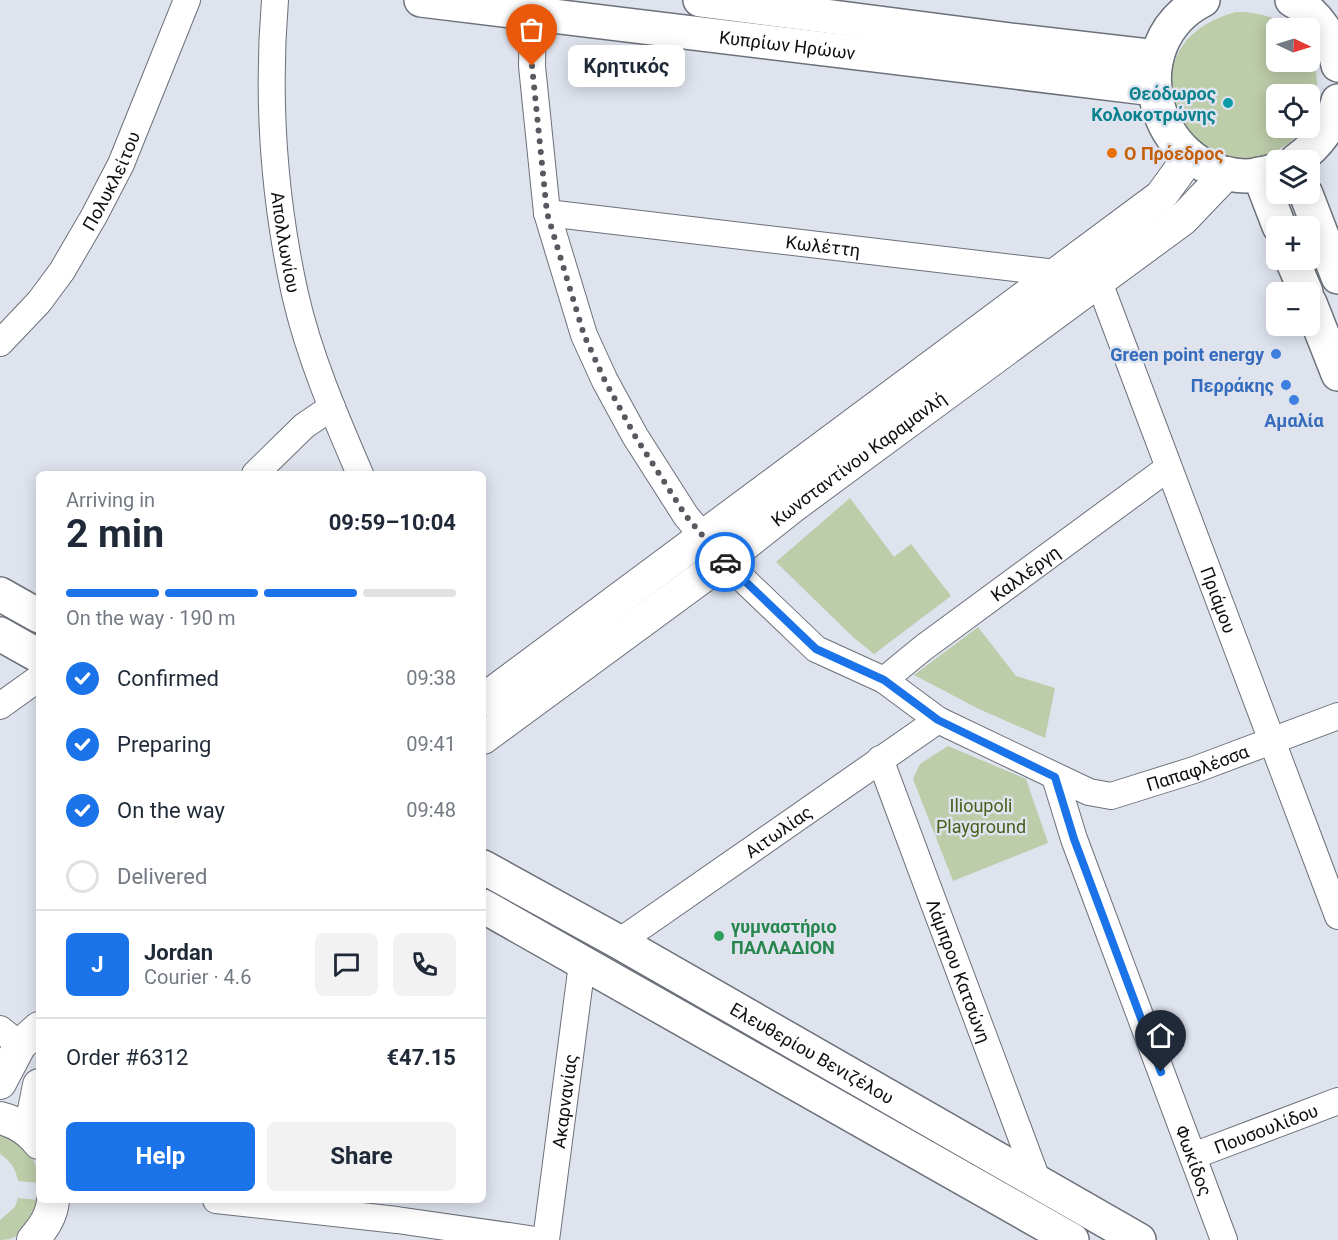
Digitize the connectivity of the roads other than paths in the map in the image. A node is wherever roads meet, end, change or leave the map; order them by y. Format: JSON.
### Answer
{"nodes":[{"id":1,"x":188,"y":0,"type":"edge"},
{"id":2,"x":275,"y":0,"type":"edge"},
{"id":3,"x":421,"y":0,"type":"edge"},
{"id":4,"x":700,"y":0,"type":"edge"},
{"id":5,"x":1292,"y":0,"type":"edge"},
{"id":6,"x":1199,"y":1,"type":"edge"},
{"id":7,"x":533,"y":7,"type":"edge"},
{"id":8,"x":1157,"y":57,"type":"junction"},
{"id":9,"x":1338,"y":65,"type":"edge"},
{"id":10,"x":1154,"y":89,"type":"junction"},
{"id":11,"x":1337,"y":108,"type":"edge"},
{"id":12,"x":1311,"y":150,"type":"edge"},
{"id":13,"x":1190,"y":156,"type":"junction"},
{"id":14,"x":1254,"y":173,"type":"edge"},
{"id":15,"x":1310,"y":204,"type":"edge"},
{"id":16,"x":547,"y":213,"type":"junction"},
{"id":17,"x":1274,"y":216,"type":"edge"},
{"id":18,"x":1056,"y":273,"type":"junction"},
{"id":19,"x":1338,"y":277,"type":"edge"},
{"id":20,"x":1098,"y":282,"type":"junction"},
{"id":21,"x":1320,"y":329,"type":"edge"},
{"id":22,"x":0,"y":343,"type":"edge"},
{"id":23,"x":1338,"y":375,"type":"edge"},
{"id":24,"x":332,"y":407,"type":"junction"},
{"id":25,"x":1168,"y":468,"type":"junction"},
{"id":26,"x":258,"y":471,"type":"edge"},
{"id":27,"x":359,"y":471,"type":"edge"},
{"id":28,"x":702,"y":537,"type":"junction"},
{"id":29,"x":724,"y":561,"type":"junction"},
{"id":30,"x":0,"y":594,"type":"edge"},
{"id":31,"x":36,"y":614,"type":"edge"},
{"id":32,"x":0,"y":633,"type":"edge"},
{"id":33,"x":36,"y":654,"type":"edge"},
{"id":34,"x":36,"y":680,"type":"edge"},
{"id":35,"x":884,"y":680,"type":"junction"},
{"id":36,"x":486,"y":691,"type":"edge"},
{"id":37,"x":0,"y":706,"type":"edge"},
{"id":38,"x":1338,"y":716,"type":"edge"},
{"id":39,"x":938,"y":720,"type":"junction"},
{"id":40,"x":486,"y":736,"type":"edge"},
{"id":41,"x":1271,"y":742,"type":"junction"},
{"id":42,"x":880,"y":759,"type":"junction"},
{"id":43,"x":1055,"y":777,"type":"junction"},
{"id":44,"x":486,"y":869,"type":"edge"},
{"id":45,"x":486,"y":908,"type":"edge"},
{"id":46,"x":1338,"y":916,"type":"edge"},
{"id":47,"x":619,"y":942,"type":"junction"},
{"id":48,"x":582,"y":964,"type":"junction"},
{"id":49,"x":20,"y":1034,"type":"edge"},
{"id":50,"x":0,"y":1083,"type":"edge"},
{"id":51,"x":36,"y":1100,"type":"edge"},
{"id":52,"x":1338,"y":1101,"type":"edge"},
{"id":53,"x":0,"y":1118,"type":"edge"},
{"id":54,"x":36,"y":1140,"type":"edge"},
{"id":55,"x":1193,"y":1156,"type":"junction"},
{"id":56,"x":1038,"y":1182,"type":"junction"},
{"id":57,"x":53,"y":1203,"type":"edge"},
{"id":58,"x":234,"y":1203,"type":"edge"},
{"id":59,"x":396,"y":1230,"type":"edge"},
{"id":60,"x":33,"y":1240,"type":"edge"},
{"id":61,"x":536,"y":1240,"type":"edge"},
{"id":62,"x":546,"y":1240,"type":"edge"},
{"id":63,"x":1072,"y":1240,"type":"edge"},
{"id":64,"x":1139,"y":1240,"type":"edge"},
{"id":65,"x":1224,"y":1240,"type":"edge"}],
"edges":[{"from":1,"to":22,"type":"street","name":"Πολυκλείτου"},
{"from":2,"to":24,"type":"street","name":"Απολλωνίου"},
{"from":3,"to":7,"type":"main road","name":"Κυπρίων Ηρώων"},
{"from":4,"to":8,"type":"main road","name":"Κυπρίων Ηρώων"},
{"from":5,"to":9,"type":"main road"},
{"from":6,"to":8,"type":"main road"},
{"from":7,"to":10,"type":"main road","name":"Κυπρίων Ηρώων"},
{"from":7,"to":16,"type":"street","name":"Παπαφλέσσα"},
{"from":8,"to":10,"type":"main road"},
{"from":10,"to":13,"type":"main road"},
{"from":11,"to":12,"type":"main road"},
{"from":13,"to":14,"type":"main road"},
{"from":13,"to":18,"type":"street","name":"Κωνσταντίνου Καραμανλή"},
{"from":14,"to":17,"type":"main road"},
{"from":14,"to":20,"type":"street","name":"Κωνσταντίνου Καραμανλή"},
{"from":15,"to":19,"type":"main road"},
{"from":16,"to":18,"type":"street","name":"Κωλέττη"},
{"from":16,"to":28,"type":"street","name":"Παπαφλέσσα"},
{"from":18,"to":20,"type":"street","name":"Κωλέττη"},
{"from":18,"to":28,"type":"street","name":"Κωνσταντίνου Καραμανλή"},
{"from":20,"to":25,"type":"street","name":"Πριάμου"},
{"from":20,"to":29,"type":"street","name":"Κωνσταντίνου Καραμανλή"},
{"from":21,"to":23,"type":"main road"},
{"from":24,"to":26,"type":"street"},
{"from":24,"to":27,"type":"street","name":"Απολλωνίου"},
{"from":25,"to":35,"type":"street","name":"Καλλέργη"},
{"from":25,"to":41,"type":"street","name":"Πριάμου"},
{"from":28,"to":29,"type":"street","name":"Παπαφλέσσα"},
{"from":28,"to":36,"type":"street","name":"Κωνσταντίνου Καραμανλή"},
{"from":29,"to":35,"type":"street","name":"Παπαφλέσσα"},
{"from":29,"to":40,"type":"street","name":"Κωνσταντίνου Καραμανλή"},
{"from":30,"to":31,"type":"main road"},
{"from":32,"to":33,"type":"main road"},
{"from":34,"to":37,"type":"street"},
{"from":35,"to":39,"type":"street","name":"Παπαφλέσσα"},
{"from":38,"to":41,"type":"street","name":"Παπαφλέσσα"},
{"from":39,"to":42,"type":"street","name":"Αιτωλίας"},
{"from":39,"to":43,"type":"street","name":"Παπαφλέσσα"},
{"from":41,"to":43,"type":"street","name":"Παπαφλέσσα"},
{"from":41,"to":46,"type":"street","name":"Πριάμου"},
{"from":42,"to":47,"type":"street","name":"Αιτωλίας"},
{"from":42,"to":56,"type":"street","name":"Λάμπρου Κατσώνη"},
{"from":43,"to":55,"type":"street","name":"Φωκίδος"},
{"from":44,"to":47,"type":"main road","name":"Ελευθερίου Βενιζέλου"},
{"from":45,"to":48,"type":"main road","name":"Ελευθερίου Βενιζέλου"},
{"from":47,"to":56,"type":"main road","name":"Ελευθερίου Βενιζέλου"},
{"from":48,"to":62,"type":"street","name":"Ακαρνανίας"},
{"from":48,"to":63,"type":"main road","name":"Ελευθερίου Βενιζέλου"},
{"from":49,"to":50,"type":"street"},
{"from":51,"to":54,"type":"street"},
{"from":52,"to":55,"type":"street","name":"Πουσουλίδου"},
{"from":53,"to":54,"type":"street"},
{"from":55,"to":65,"type":"street","name":"Φωκίδος"},
{"from":56,"to":64,"type":"main road","name":"Ελευθερίου Βενιζέλου"},
{"from":57,"to":60,"type":"street"},
{"from":58,"to":59,"type":"street"},
{"from":59,"to":61,"type":"street"}]}
